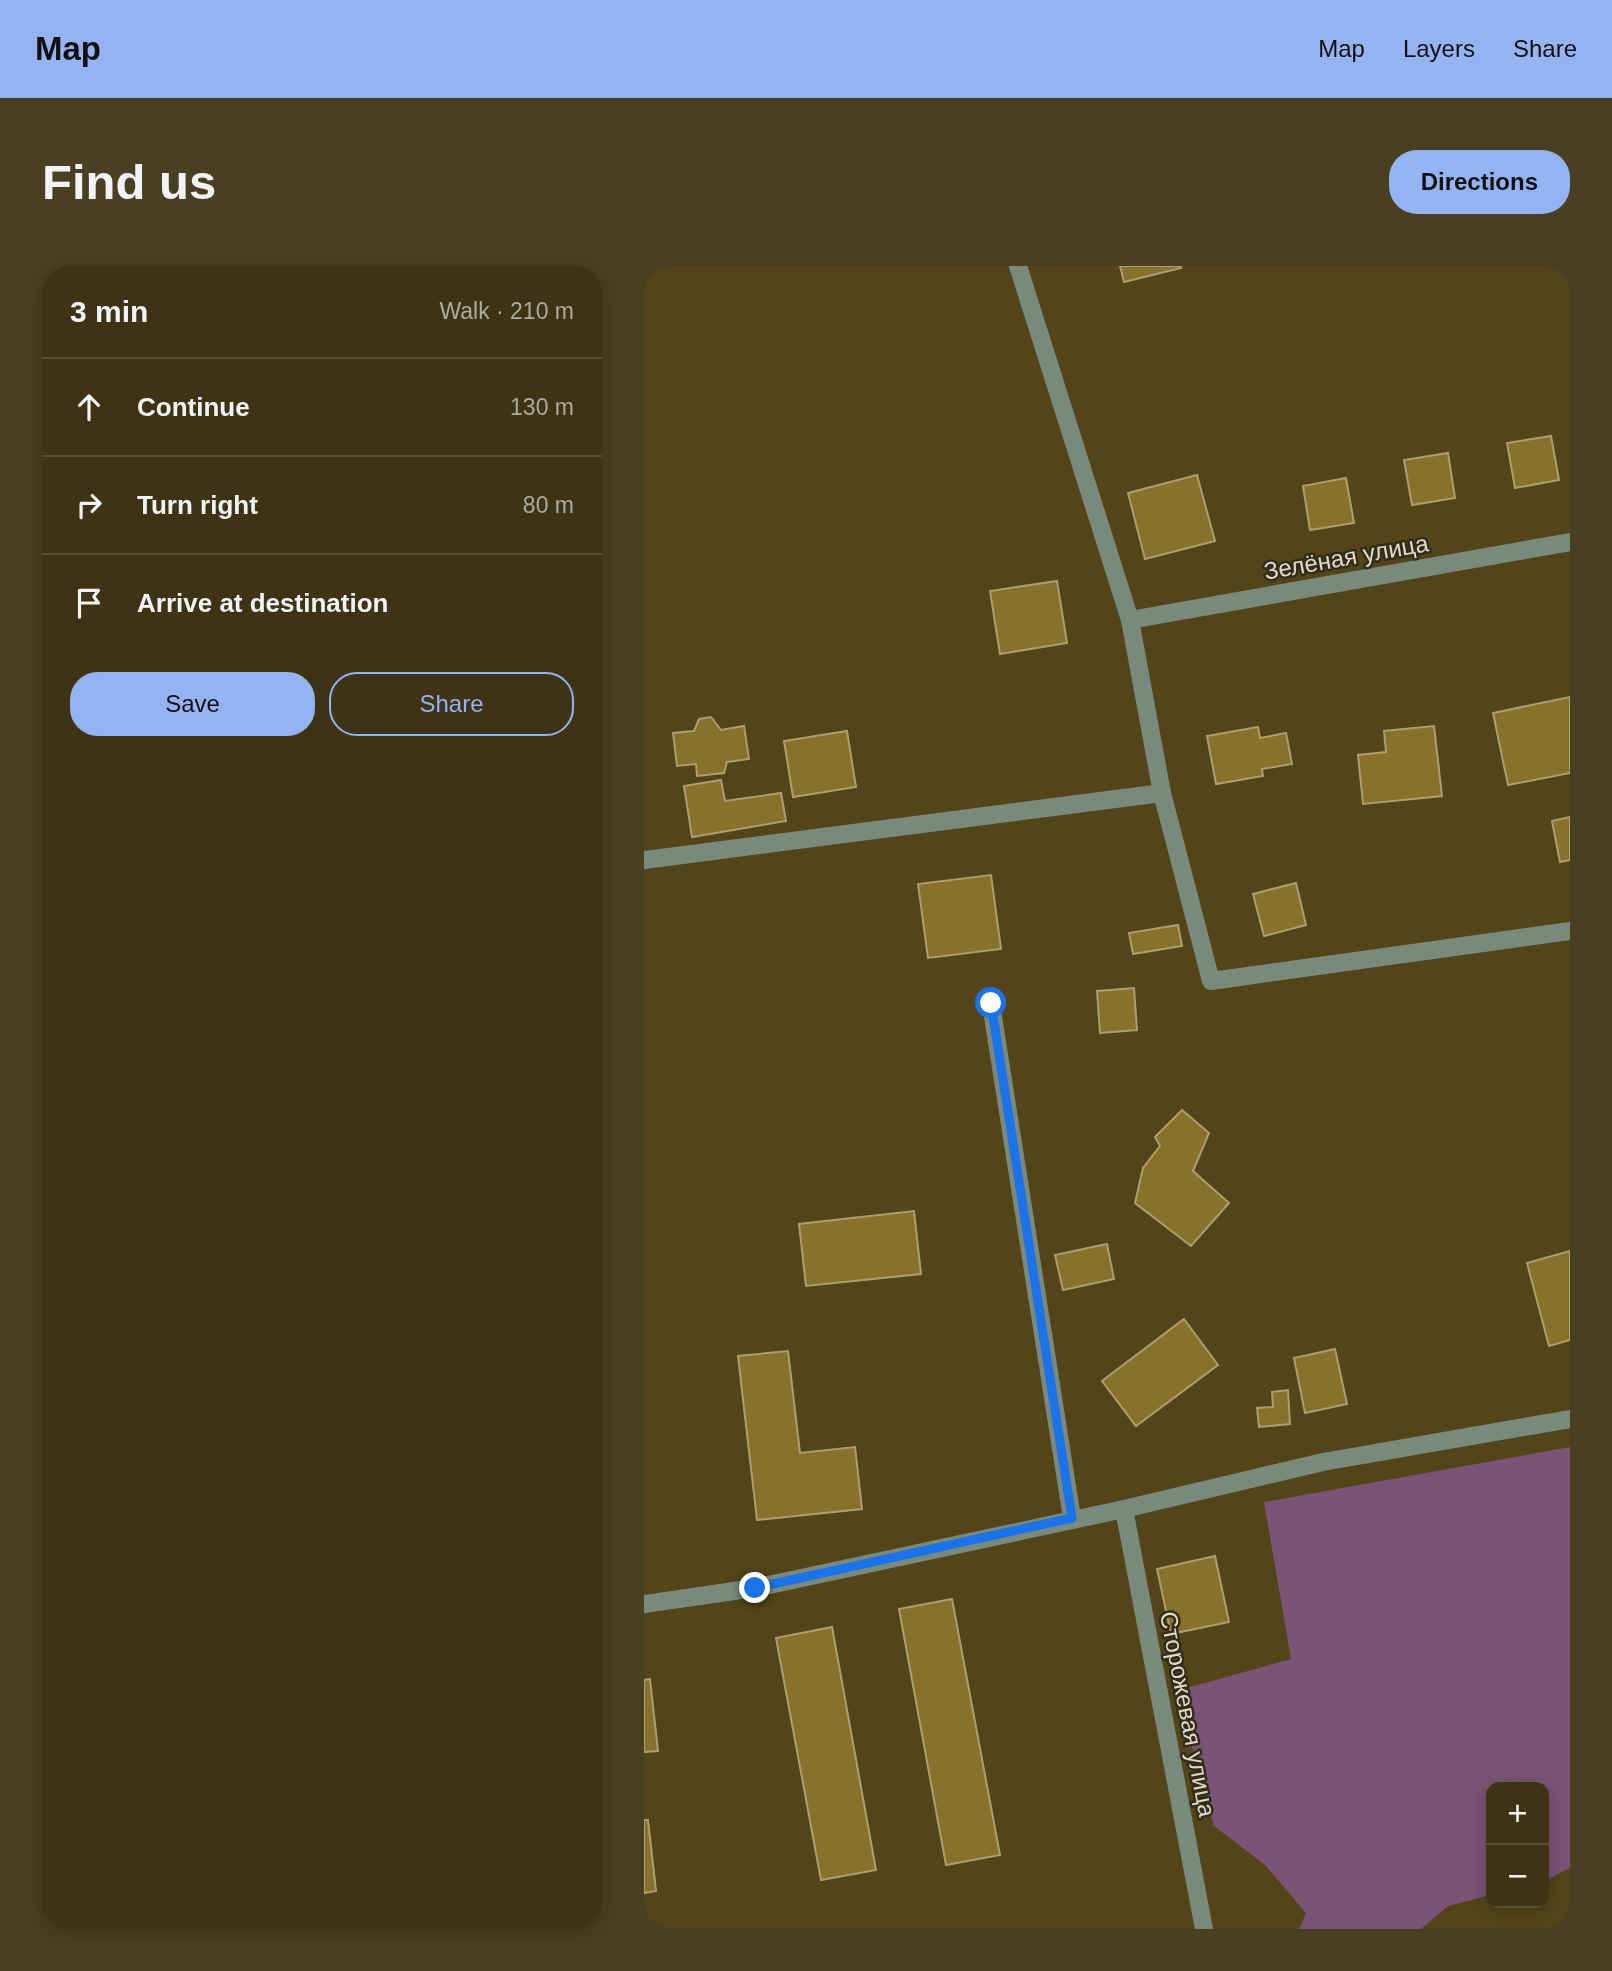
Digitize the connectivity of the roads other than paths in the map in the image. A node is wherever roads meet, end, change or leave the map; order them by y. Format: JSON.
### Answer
{"nodes":[{"id":1,"x":1017,"y":266,"type":"edge"},
{"id":2,"x":1570,"y":542,"type":"edge"},
{"id":3,"x":1130,"y":620,"type":"junction"},
{"id":4,"x":1162,"y":793,"type":"junction"},
{"id":5,"x":644,"y":859,"type":"edge"},
{"id":6,"x":1570,"y":931,"type":"edge"},
{"id":7,"x":991,"y":1003,"type":"dead end"},
{"id":8,"x":1570,"y":1419,"type":"edge"},
{"id":9,"x":1124,"y":1509,"type":"junction"},
{"id":10,"x":1072,"y":1518,"type":"junction"},
{"id":11,"x":644,"y":1604,"type":"edge"},
{"id":12,"x":1204,"y":1929,"type":"edge"}],
"edges":[{"from":1,"to":3,"type":"street"},
{"from":2,"to":3,"type":"street","name":"Зелёная улица"},
{"from":3,"to":4,"type":"street"},
{"from":4,"to":5,"type":"street"},
{"from":4,"to":6,"type":"street"},
{"from":7,"to":10,"type":"street"},
{"from":8,"to":9,"type":"street"},
{"from":9,"to":10,"type":"street"},
{"from":9,"to":12,"type":"street","name":"Сторожевая улица"},
{"from":10,"to":11,"type":"street"}]}
